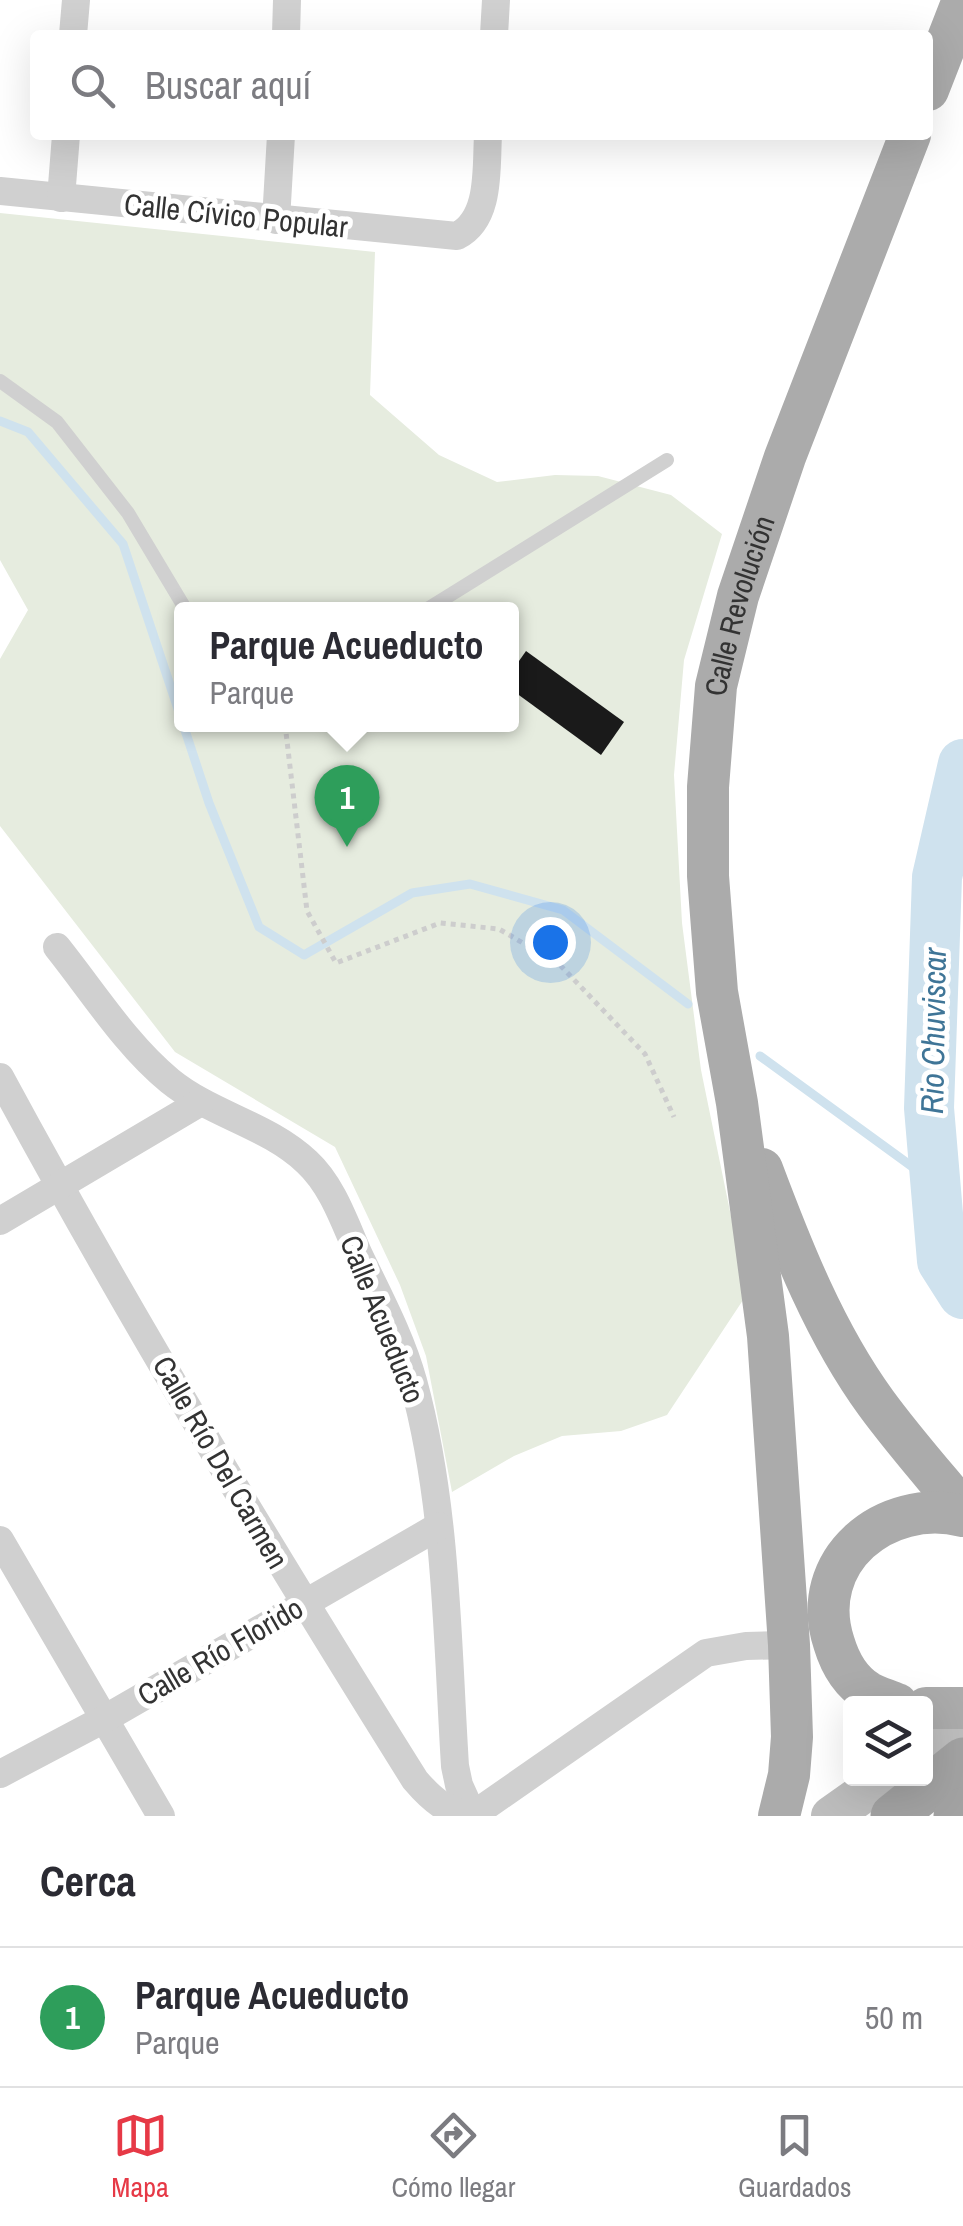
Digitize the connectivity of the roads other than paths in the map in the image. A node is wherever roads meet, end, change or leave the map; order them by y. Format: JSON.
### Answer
{"nodes":[{"id":1,"x":76,"y":0,"type":"edge"},
{"id":2,"x":288,"y":0,"type":"edge"},
{"id":3,"x":496,"y":0,"type":"edge"},
{"id":4,"x":963,"y":0,"type":"edge"},
{"id":5,"x":74,"y":30,"type":"edge"},
{"id":6,"x":286,"y":30,"type":"edge"},
{"id":7,"x":494,"y":30,"type":"edge"},
{"id":8,"x":933,"y":77,"type":"edge"},
{"id":9,"x":66,"y":140,"type":"edge"},
{"id":10,"x":280,"y":140,"type":"edge"},
{"id":11,"x":488,"y":140,"type":"edge"},
{"id":12,"x":908,"y":140,"type":"edge"},
{"id":13,"x":0,"y":191,"type":"edge"},
{"id":14,"x":61,"y":198,"type":"junction"},
{"id":15,"x":276,"y":220,"type":"junction"},
{"id":16,"x":0,"y":381,"type":"edge"},
{"id":17,"x":666,"y":460,"type":"dead end"},
{"id":18,"x":181,"y":602,"type":"edge"},
{"id":19,"x":439,"y":602,"type":"edge"},
{"id":20,"x":58,"y":948,"type":"dead end"},
{"id":21,"x":0,"y":1077,"type":"edge"},
{"id":22,"x":201,"y":1102,"type":"junction"},
{"id":23,"x":737,"y":1103,"type":"junction"},
{"id":24,"x":59,"y":1187,"type":"junction"},
{"id":25,"x":0,"y":1222,"type":"edge"},
{"id":26,"x":963,"y":1513,"type":"edge"},
{"id":27,"x":439,"y":1526,"type":"junction"},
{"id":28,"x":0,"y":1540,"type":"edge"},
{"id":29,"x":303,"y":1602,"type":"junction"},
{"id":30,"x":790,"y":1645,"type":"junction"},
{"id":31,"x":878,"y":1696,"type":"edge"},
{"id":32,"x":933,"y":1709,"type":"edge"},
{"id":33,"x":963,"y":1711,"type":"edge"},
{"id":34,"x":106,"y":1718,"type":"junction"},
{"id":35,"x":933,"y":1740,"type":"edge"},
{"id":36,"x":963,"y":1760,"type":"edge"},
{"id":37,"x":0,"y":1774,"type":"edge"},
{"id":38,"x":874,"y":1786,"type":"edge"},
{"id":39,"x":963,"y":1810,"type":"edge"},
{"id":40,"x":161,"y":1816,"type":"edge"},
{"id":41,"x":473,"y":1816,"type":"edge"},
{"id":42,"x":779,"y":1816,"type":"edge"},
{"id":43,"x":831,"y":1816,"type":"edge"},
{"id":44,"x":893,"y":1816,"type":"edge"},
{"id":45,"x":956,"y":1816,"type":"edge"}],
"edges":[{"from":1,"to":5,"type":"street"},
{"from":2,"to":6,"type":"street"},
{"from":3,"to":7,"type":"street"},
{"from":4,"to":8,"type":"main road"},
{"from":9,"to":14,"type":"street"},
{"from":10,"to":15,"type":"street"},
{"from":11,"to":15,"type":"street","name":"Calle Cívico Popular"},
{"from":12,"to":23,"type":"main road","name":"Calle Revolución"},
{"from":13,"to":14,"type":"street","name":"Calle Cívico Popular"},
{"from":14,"to":15,"type":"street","name":"Calle Cívico Popular"},
{"from":16,"to":18,"type":"lane"},
{"from":17,"to":19,"type":"lane"},
{"from":20,"to":22,"type":"street","name":"Calle Acueducto"},
{"from":21,"to":24,"type":"street","name":"Calle Río Del Carmen"},
{"from":22,"to":24,"type":"street"},
{"from":22,"to":27,"type":"street","name":"Calle Acueducto"},
{"from":23,"to":26,"type":"main road"},
{"from":23,"to":30,"type":"main road"},
{"from":24,"to":25,"type":"street"},
{"from":24,"to":29,"type":"street","name":"Calle Río Del Carmen"},
{"from":26,"to":31,"type":"main road"},
{"from":27,"to":29,"type":"street","name":"Calle Río Florido"},
{"from":27,"to":41,"type":"street","name":"Calle Acueducto"},
{"from":28,"to":34,"type":"street"},
{"from":29,"to":34,"type":"street","name":"Calle Río Florido"},
{"from":29,"to":41,"type":"street","name":"Calle Río Del Carmen"},
{"from":30,"to":41,"type":"street"},
{"from":30,"to":42,"type":"main road"},
{"from":32,"to":33,"type":"main road"},
{"from":33,"to":35,"type":"main road"},
{"from":34,"to":37,"type":"street","name":"Calle Río Florido"},
{"from":34,"to":40,"type":"street"},
{"from":36,"to":44,"type":"highway"},
{"from":38,"to":43,"type":"main road"},
{"from":39,"to":45,"type":"highway"}]}
